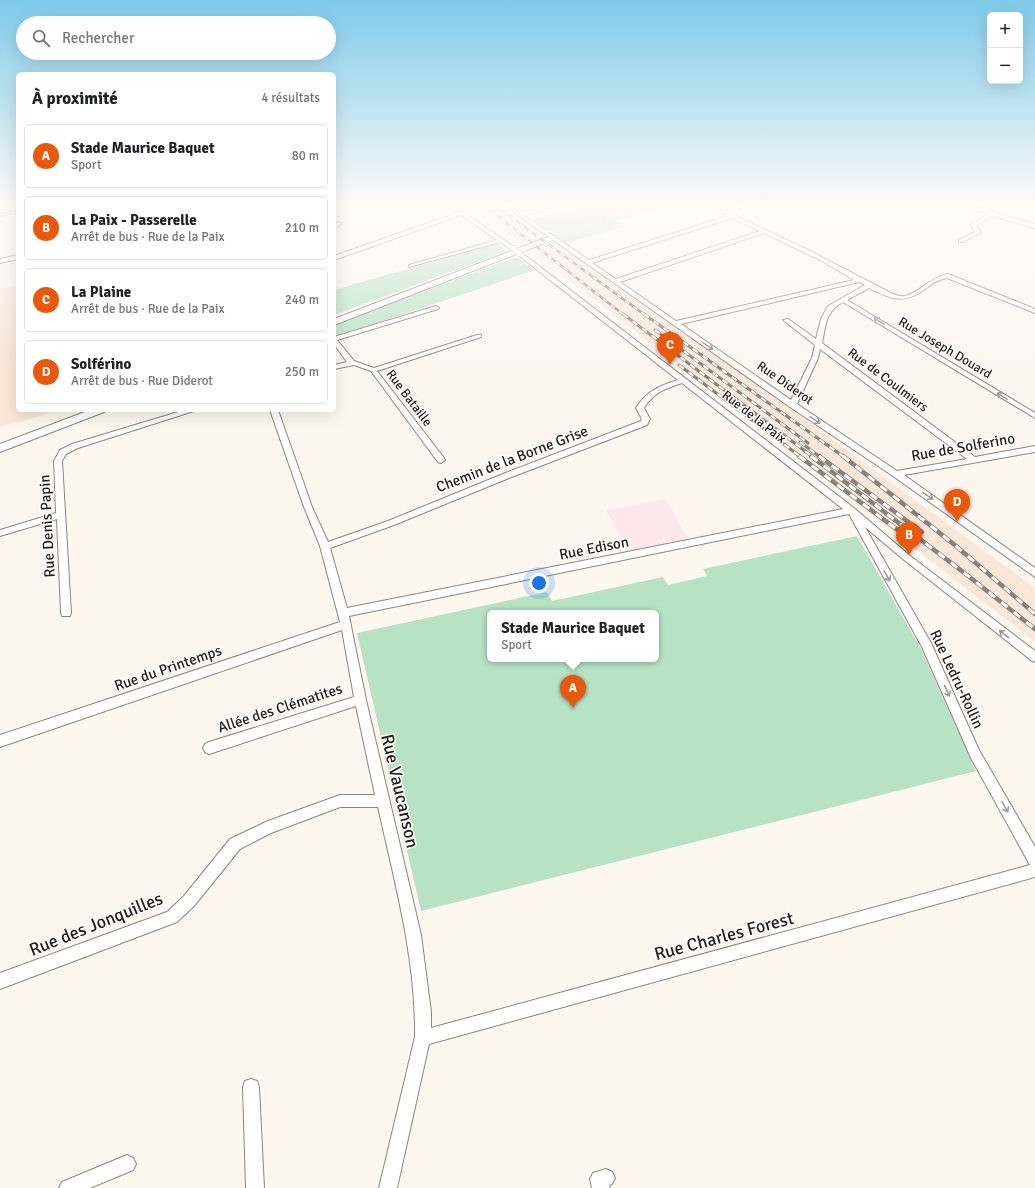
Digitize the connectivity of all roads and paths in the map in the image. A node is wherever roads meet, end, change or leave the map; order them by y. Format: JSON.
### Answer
{"nodes":[{"id":1,"x":427,"y":261,"type":"edge"},
{"id":2,"x":492,"y":261,"type":"edge"},
{"id":3,"x":530,"y":261,"type":"edge"},
{"id":4,"x":675,"y":261,"type":"edge"},
{"id":5,"x":825,"y":261,"type":"edge"},
{"id":6,"x":589,"y":262,"type":"edge"},
{"id":7,"x":411,"y":266,"type":"dead end"},
{"id":8,"x":861,"y":280,"type":"junction"},
{"id":9,"x":617,"y":281,"type":"junction"},
{"id":10,"x":870,"y":285,"type":"junction"},
{"id":11,"x":843,"y":300,"type":"junction"},
{"id":12,"x":436,"y":308,"type":"dead end"},
{"id":13,"x":1035,"y":311,"type":"edge"},
{"id":14,"x":786,"y":320,"type":"dead end"},
{"id":15,"x":336,"y":321,"type":"edge"},
{"id":16,"x":676,"y":323,"type":"junction"},
{"id":17,"x":479,"y":336,"type":"dead end"},
{"id":18,"x":336,"y":338,"type":"edge"},
{"id":19,"x":336,"y":342,"type":"edge"},
{"id":20,"x":819,"y":344,"type":"junction"},
{"id":21,"x":350,"y":362,"type":"junction"},
{"id":22,"x":336,"y":366,"type":"edge"},
{"id":23,"x":373,"y":370,"type":"junction"},
{"id":24,"x":684,"y":380,"type":"junction"},
{"id":25,"x":793,"y":405,"type":"junction"},
{"id":26,"x":95,"y":412,"type":"edge"},
{"id":27,"x":186,"y":412,"type":"edge"},
{"id":28,"x":275,"y":412,"type":"edge"},
{"id":29,"x":1035,"y":416,"type":"edge"},
{"id":30,"x":0,"y":448,"type":"edge"},
{"id":31,"x":1035,"y":449,"type":"edge"},
{"id":32,"x":441,"y":460,"type":"dead end"},
{"id":33,"x":974,"y":460,"type":"junction"},
{"id":34,"x":896,"y":474,"type":"junction"},
{"id":35,"x":851,"y":510,"type":"junction"},
{"id":36,"x":62,"y":515,"type":"junction"},
{"id":37,"x":0,"y":533,"type":"edge"},
{"id":38,"x":863,"y":533,"type":"junction"},
{"id":39,"x":878,"y":533,"type":"junction"},
{"id":40,"x":325,"y":546,"type":"junction"},
{"id":41,"x":1035,"y":573,"type":"edge"},
{"id":42,"x":66,"y":613,"type":"dead end"},
{"id":43,"x":345,"y":618,"type":"junction"},
{"id":44,"x":1035,"y":657,"type":"edge"},
{"id":45,"x":360,"y":700,"type":"junction"},
{"id":46,"x":0,"y":741,"type":"edge"},
{"id":47,"x":209,"y":748,"type":"dead end"},
{"id":48,"x":383,"y":801,"type":"junction"},
{"id":49,"x":1035,"y":860,"type":"edge"},
{"id":50,"x":1035,"y":870,"type":"edge"},
{"id":51,"x":0,"y":982,"type":"edge"},
{"id":52,"x":423,"y":1037,"type":"junction"},
{"id":53,"x":251,"y":1087,"type":"dead end"},
{"id":54,"x":127,"y":1164,"type":"dead end"},
{"id":55,"x":68,"y":1188,"type":"edge"},
{"id":56,"x":255,"y":1188,"type":"edge"},
{"id":57,"x":388,"y":1188,"type":"edge"}],
"edges":[{"from":1,"to":7,"type":"street"},
{"from":2,"to":15,"type":"main road"},
{"from":3,"to":24,"type":"street","name":"Rue de la Paix","bridge":true},
{"from":4,"to":9,"type":"street"},
{"from":5,"to":8,"type":"street"},
{"from":6,"to":9,"type":"street","name":"Rue Diderot"},
{"from":8,"to":10,"type":"street"},
{"from":8,"to":16,"type":"street"},
{"from":9,"to":16,"type":"street","name":"Rue Diderot"},
{"from":10,"to":11,"type":"street"},
{"from":10,"to":13,"type":"street"},
{"from":11,"to":20,"type":"street"},
{"from":29,"to":11,"type":"street","name":"Rue Joseph Douard","one_way":true},
{"from":12,"to":18,"type":"street"},
{"from":14,"to":20,"type":"street","name":"Rue de Coulmiers"},
{"from":16,"to":25,"type":"street","name":"Rue Diderot","one_way":true},
{"from":17,"to":23,"type":"street"},
{"from":19,"to":21,"type":"street"},
{"from":20,"to":25,"type":"street"},
{"from":20,"to":33,"type":"street","name":"Rue de Coulmiers"},
{"from":21,"to":22,"type":"street"},
{"from":21,"to":23,"type":"street","name":"Rue Bataille"},
{"from":23,"to":32,"type":"street","name":"Rue Bataille"},
{"from":24,"to":35,"type":"street","name":"Rue de la Paix"},
{"from":24,"to":40,"type":"street","name":"Chemin de la Borne Grise"},
{"from":25,"to":34,"type":"street","name":"Rue Diderot","one_way":true},
{"from":26,"to":30,"type":"main road"},
{"from":27,"to":36,"type":"street","name":"Rue Denis Papin"},
{"from":28,"to":40,"type":"street","name":"Rue Vaucanson"},
{"from":31,"to":33,"type":"street","name":"Rue de Solferino"},
{"from":33,"to":34,"type":"street","name":"Rue de Solferino"},
{"from":34,"to":41,"type":"street","name":"Rue Diderot","one_way":true},
{"from":35,"to":38,"type":"street","name":"Rue Ledru-Rollin"},
{"from":35,"to":39,"type":"street","name":"Rue de la Paix"},
{"from":35,"to":43,"type":"street","name":"Rue Edison"},
{"from":36,"to":37,"type":"street"},
{"from":36,"to":42,"type":"street","name":"Rue Denis Papin"},
{"from":38,"to":39,"type":"street"},
{"from":38,"to":49,"type":"street","name":"Rue Ledru-Rollin","one_way":true},
{"from":44,"to":39,"type":"street","name":"Rue de la Paix","one_way":true},
{"from":40,"to":43,"type":"street","name":"Rue Vaucanson"},
{"from":43,"to":45,"type":"street","name":"Rue Vaucanson"},
{"from":43,"to":46,"type":"street","name":"Rue du Printemps"},
{"from":45,"to":47,"type":"street","name":"Allée des Clématites"},
{"from":45,"to":48,"type":"street","name":"Rue Vaucanson"},
{"from":48,"to":51,"type":"street","name":"Rue des Jonquilles"},
{"from":48,"to":52,"type":"street","name":"Rue Vaucanson"},
{"from":50,"to":52,"type":"street","name":"Rue Charles Forest"},
{"from":52,"to":57,"type":"street","name":"Rue Vaucanson"},
{"from":53,"to":56,"type":"street"},
{"from":54,"to":55,"type":"street"}]}
